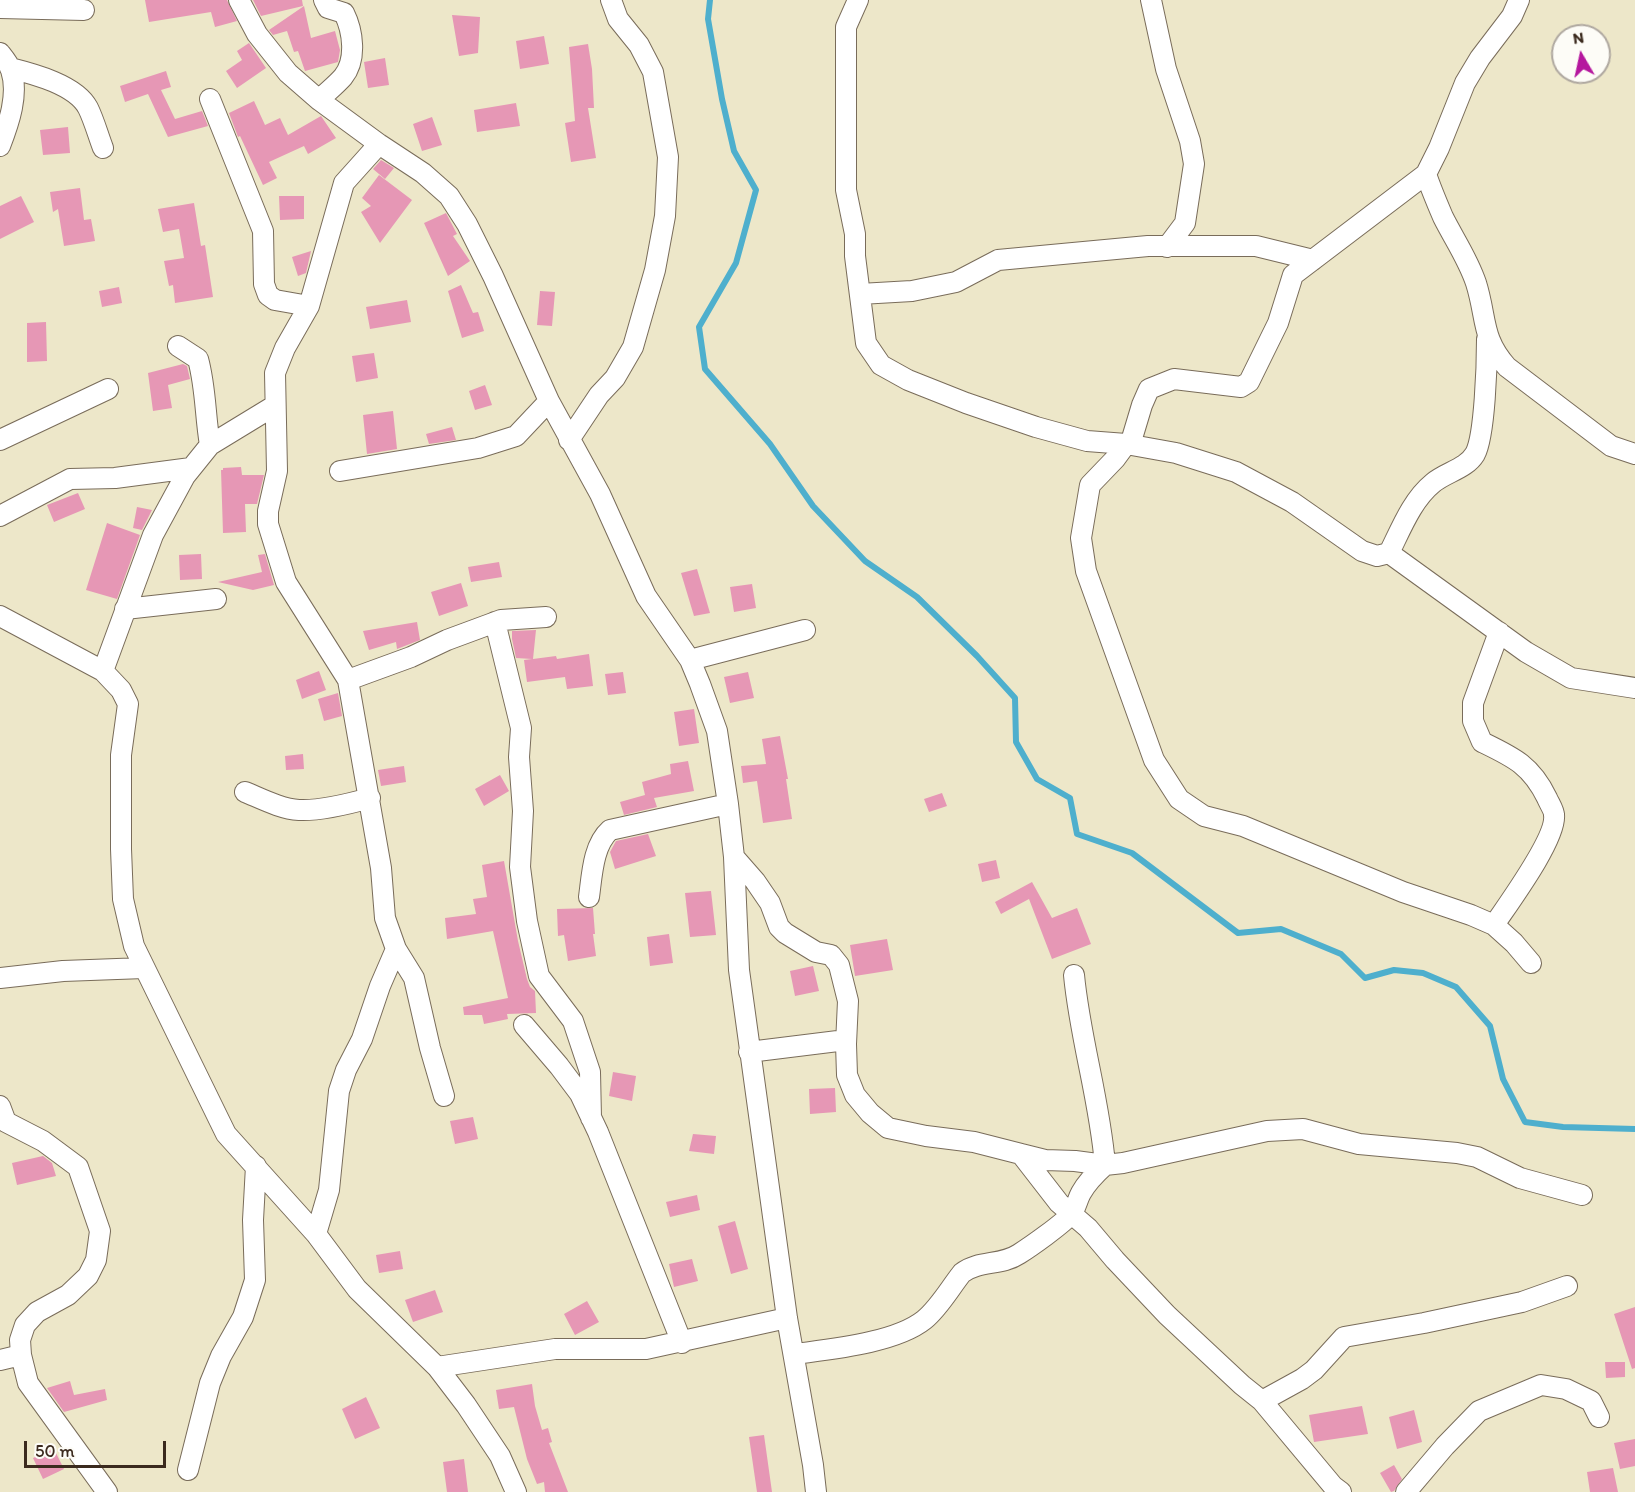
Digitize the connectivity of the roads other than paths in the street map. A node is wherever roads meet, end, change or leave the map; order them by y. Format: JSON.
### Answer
{"nodes":[{"id":1,"x":4,"y":0,"type":"edge"},
{"id":2,"x":238,"y":0,"type":"edge"},
{"id":3,"x":324,"y":0,"type":"edge"},
{"id":4,"x":611,"y":0,"type":"edge"},
{"id":5,"x":858,"y":0,"type":"edge"},
{"id":6,"x":1151,"y":0,"type":"edge"},
{"id":7,"x":1519,"y":0,"type":"edge"},
{"id":8,"x":0,"y":7,"type":"edge"},
{"id":9,"x":84,"y":10,"type":"dead end"},
{"id":10,"x":5,"y":61,"type":"edge"},
{"id":11,"x":210,"y":99,"type":"dead end"},
{"id":12,"x":319,"y":100,"type":"junction"},
{"id":13,"x":379,"y":144,"type":"junction"},
{"id":14,"x":0,"y":146,"type":"edge"},
{"id":15,"x":103,"y":148,"type":"dead end"},
{"id":16,"x":1426,"y":174,"type":"junction"},
{"id":17,"x":1167,"y":246,"type":"junction"},
{"id":18,"x":1313,"y":260,"type":"junction"},
{"id":19,"x":860,"y":294,"type":"junction"},
{"id":20,"x":309,"y":306,"type":"junction"},
{"id":21,"x":1487,"y":339,"type":"junction"},
{"id":22,"x":178,"y":346,"type":"dead end"},
{"id":23,"x":108,"y":389,"type":"dead end"},
{"id":24,"x":549,"y":401,"type":"junction"},
{"id":25,"x":274,"y":406,"type":"junction"},
{"id":26,"x":0,"y":440,"type":"edge"},
{"id":27,"x":569,"y":440,"type":"junction"},
{"id":28,"x":210,"y":445,"type":"junction"},
{"id":29,"x":1128,"y":445,"type":"junction"},
{"id":30,"x":1635,"y":454,"type":"edge"},
{"id":31,"x":191,"y":468,"type":"junction"},
{"id":32,"x":340,"y":471,"type":"dead end"},
{"id":33,"x":0,"y":516,"type":"edge"},
{"id":34,"x":1389,"y":553,"type":"junction"},
{"id":35,"x":216,"y":599,"type":"dead end"},
{"id":36,"x":125,"y":609,"type":"junction"},
{"id":37,"x":0,"y":616,"type":"edge"},
{"id":38,"x":546,"y":618,"type":"dead end"},
{"id":39,"x":495,"y":622,"type":"junction"},
{"id":40,"x":805,"y":630,"type":"dead end"},
{"id":41,"x":1498,"y":632,"type":"junction"},
{"id":42,"x":690,"y":660,"type":"junction"},
{"id":43,"x":103,"y":671,"type":"junction"},
{"id":44,"x":348,"y":680,"type":"junction"},
{"id":45,"x":1635,"y":688,"type":"edge"},
{"id":46,"x":245,"y":792,"type":"dead end"},
{"id":47,"x":370,"y":798,"type":"junction"},
{"id":48,"x":728,"y":804,"type":"junction"},
{"id":49,"x":734,"y":857,"type":"junction"},
{"id":50,"x":589,"y":897,"type":"dead end"},
{"id":51,"x":1494,"y":925,"type":"junction"},
{"id":52,"x":396,"y":949,"type":"junction"},
{"id":53,"x":1531,"y":963,"type":"dead end"},
{"id":54,"x":144,"y":968,"type":"junction"},
{"id":55,"x":1074,"y":975,"type":"dead end"},
{"id":56,"x":0,"y":978,"type":"edge"},
{"id":57,"x":524,"y":1025,"type":"dead end"},
{"id":58,"x":846,"y":1040,"type":"junction"},
{"id":59,"x":749,"y":1052,"type":"junction"},
{"id":60,"x":444,"y":1096,"type":"dead end"},
{"id":61,"x":0,"y":1106,"type":"edge"},
{"id":62,"x":591,"y":1118,"type":"junction"},
{"id":63,"x":1021,"y":1154,"type":"junction"},
{"id":64,"x":1105,"y":1165,"type":"junction"},
{"id":65,"x":256,"y":1166,"type":"junction"},
{"id":66,"x":1582,"y":1195,"type":"dead end"},
{"id":67,"x":1072,"y":1214,"type":"junction"},
{"id":68,"x":316,"y":1234,"type":"junction"},
{"id":69,"x":1567,"y":1286,"type":"dead end"},
{"id":70,"x":787,"y":1318,"type":"junction"},
{"id":71,"x":682,"y":1343,"type":"junction"},
{"id":72,"x":795,"y":1354,"type":"junction"},
{"id":73,"x":21,"y":1355,"type":"junction"},
{"id":74,"x":0,"y":1360,"type":"edge"},
{"id":75,"x":437,"y":1367,"type":"junction"},
{"id":76,"x":1262,"y":1401,"type":"junction"},
{"id":77,"x":1599,"y":1417,"type":"dead end"},
{"id":78,"x":188,"y":1470,"type":"dead end"},
{"id":79,"x":107,"y":1492,"type":"edge"},
{"id":80,"x":516,"y":1492,"type":"edge"},
{"id":81,"x":816,"y":1492,"type":"edge"},
{"id":82,"x":1341,"y":1492,"type":"edge"},
{"id":83,"x":1406,"y":1492,"type":"edge"}],
"edges":[{"from":1,"to":8,"type":"street"},
{"from":2,"to":12,"type":"street"},
{"from":3,"to":12,"type":"street"},
{"from":4,"to":27,"type":"street"},
{"from":5,"to":19,"type":"street"},
{"from":6,"to":17,"type":"street"},
{"from":7,"to":16,"type":"street"},
{"from":8,"to":9,"type":"street"},
{"from":10,"to":14,"type":"street"},
{"from":10,"to":15,"type":"street"},
{"from":11,"to":20,"type":"street"},
{"from":12,"to":13,"type":"street"},
{"from":13,"to":20,"type":"street"},
{"from":13,"to":24,"type":"street"},
{"from":16,"to":18,"type":"street"},
{"from":16,"to":21,"type":"street"},
{"from":17,"to":18,"type":"street"},
{"from":17,"to":19,"type":"street"},
{"from":18,"to":29,"type":"street"},
{"from":19,"to":29,"type":"street"},
{"from":20,"to":25,"type":"street"},
{"from":21,"to":30,"type":"street"},
{"from":21,"to":34,"type":"street"},
{"from":22,"to":28,"type":"street"},
{"from":23,"to":26,"type":"street"},
{"from":24,"to":27,"type":"street"},
{"from":24,"to":32,"type":"street"},
{"from":25,"to":28,"type":"street"},
{"from":25,"to":44,"type":"street"},
{"from":27,"to":42,"type":"street"},
{"from":28,"to":31,"type":"street"},
{"from":29,"to":34,"type":"street"},
{"from":29,"to":51,"type":"street"},
{"from":31,"to":33,"type":"street"},
{"from":31,"to":36,"type":"street"},
{"from":34,"to":41,"type":"street"},
{"from":35,"to":36,"type":"street"},
{"from":36,"to":43,"type":"street"},
{"from":37,"to":43,"type":"street"},
{"from":38,"to":39,"type":"street"},
{"from":39,"to":44,"type":"street"},
{"from":39,"to":62,"type":"street"},
{"from":40,"to":42,"type":"street"},
{"from":41,"to":45,"type":"street"},
{"from":41,"to":51,"type":"street"},
{"from":42,"to":48,"type":"street"},
{"from":43,"to":54,"type":"street"},
{"from":44,"to":47,"type":"street"},
{"from":46,"to":47,"type":"street"},
{"from":47,"to":52,"type":"street"},
{"from":48,"to":49,"type":"street"},
{"from":48,"to":50,"type":"street"},
{"from":49,"to":58,"type":"street"},
{"from":49,"to":59,"type":"street"},
{"from":51,"to":53,"type":"street"},
{"from":52,"to":60,"type":"street"},
{"from":52,"to":68,"type":"street"},
{"from":54,"to":56,"type":"street"},
{"from":54,"to":65,"type":"street"},
{"from":55,"to":64,"type":"street"},
{"from":57,"to":62,"type":"street"},
{"from":58,"to":59,"type":"street"},
{"from":58,"to":63,"type":"street"},
{"from":59,"to":70,"type":"street"},
{"from":61,"to":73,"type":"street"},
{"from":62,"to":71,"type":"street"},
{"from":63,"to":64,"type":"street"},
{"from":63,"to":67,"type":"street"},
{"from":64,"to":66,"type":"street"},
{"from":64,"to":67,"type":"street"},
{"from":65,"to":68,"type":"street"},
{"from":65,"to":78,"type":"street"},
{"from":67,"to":72,"type":"street"},
{"from":67,"to":76,"type":"street"},
{"from":68,"to":75,"type":"street"},
{"from":69,"to":76,"type":"street"},
{"from":70,"to":71,"type":"street"},
{"from":70,"to":72,"type":"street"},
{"from":71,"to":75,"type":"street"},
{"from":72,"to":81,"type":"street"},
{"from":73,"to":74,"type":"street"},
{"from":73,"to":79,"type":"street"},
{"from":75,"to":80,"type":"street"},
{"from":76,"to":82,"type":"street"},
{"from":77,"to":83,"type":"street"}]}
